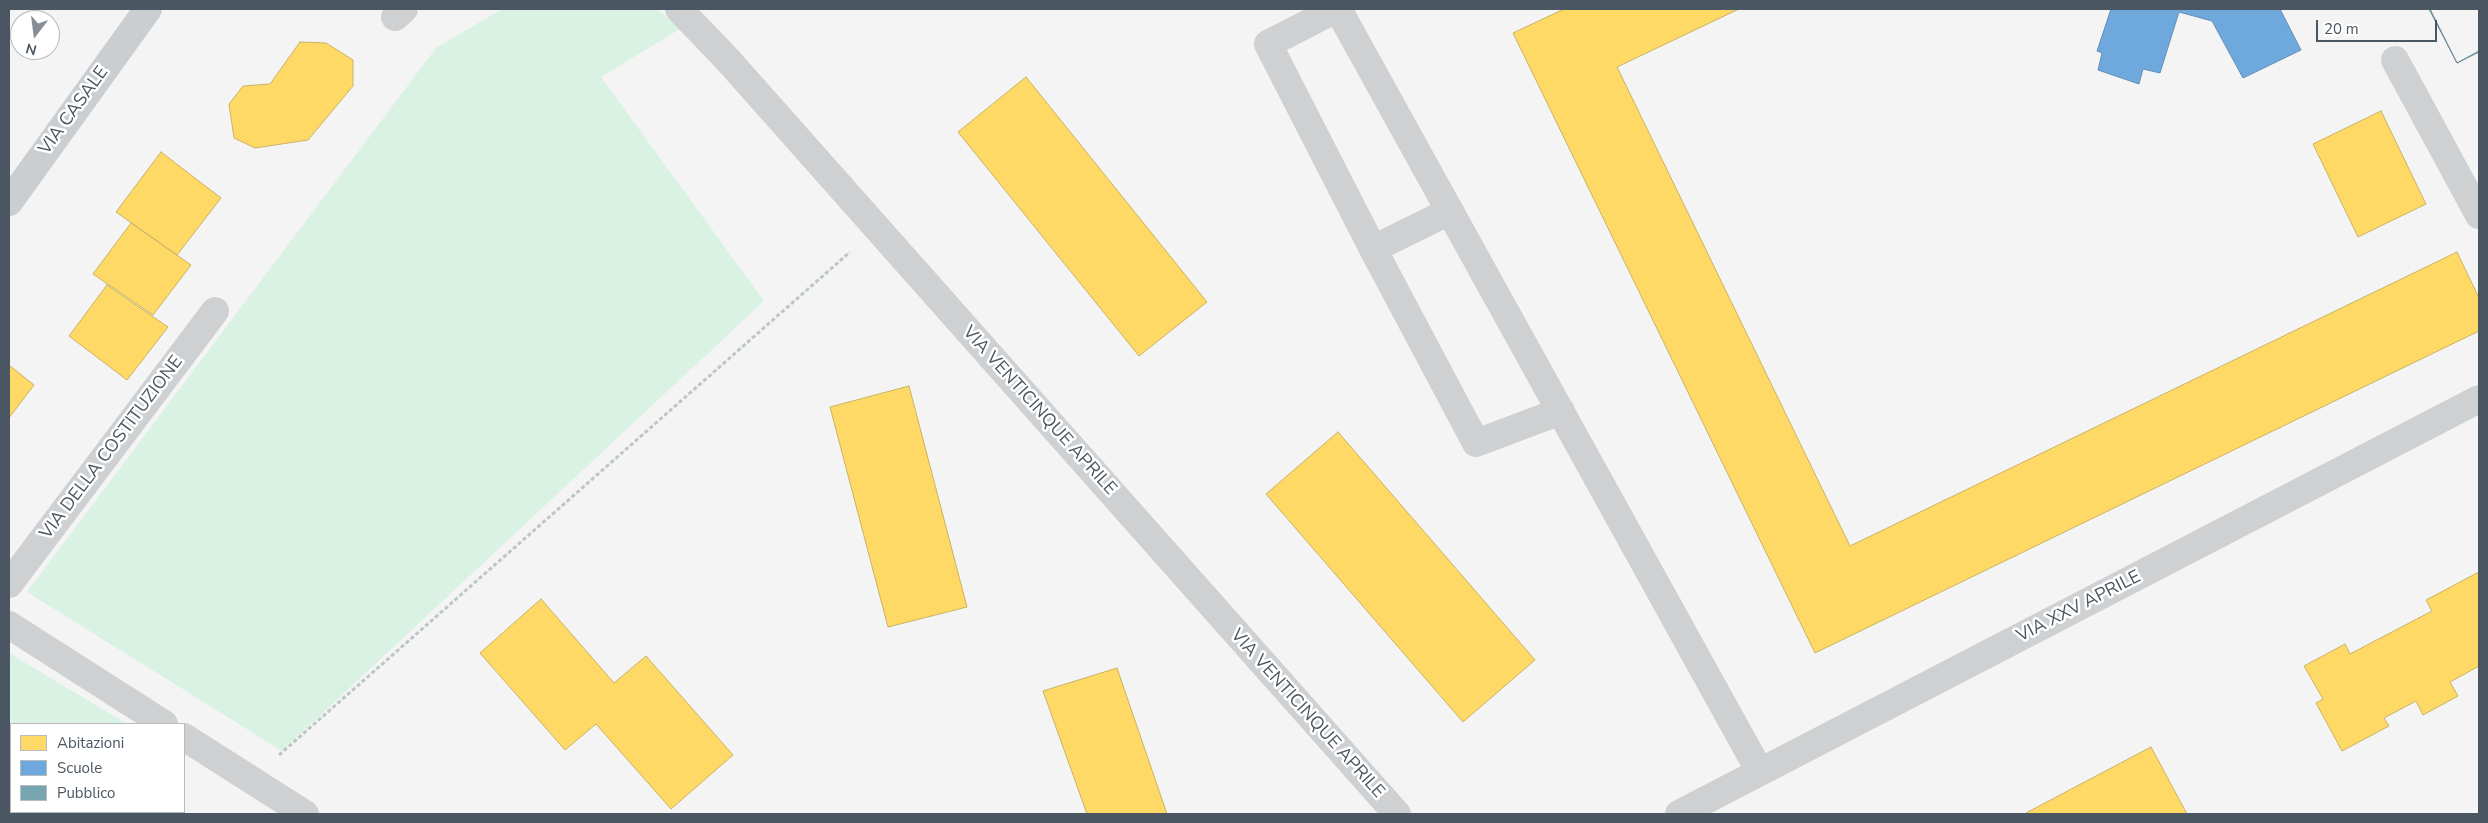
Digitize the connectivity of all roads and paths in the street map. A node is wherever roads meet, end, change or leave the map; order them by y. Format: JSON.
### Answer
{"nodes":[{"id":1,"x":679,"y":9,"type":"edge"},
{"id":2,"x":1337,"y":9,"type":"edge"},
{"id":3,"x":141,"y":13,"type":"edge"},
{"id":4,"x":2396,"y":60,"type":"dead end"},
{"id":5,"x":9,"y":202,"type":"edge"},
{"id":6,"x":1450,"y":211,"type":"junction"},
{"id":7,"x":2479,"y":215,"type":"edge"},
{"id":8,"x":877,"y":228,"type":"junction"},
{"id":9,"x":1374,"y":250,"type":"junction"},
{"id":10,"x":215,"y":311,"type":"dead end"},
{"id":11,"x":2479,"y":399,"type":"edge"},
{"id":12,"x":1561,"y":411,"type":"junction"},
{"id":13,"x":9,"y":584,"type":"edge"},
{"id":14,"x":9,"y":625,"type":"edge"},
{"id":15,"x":162,"y":723,"type":"edge"},
{"id":16,"x":185,"y":738,"type":"edge"},
{"id":17,"x":1760,"y":772,"type":"junction"},
{"id":18,"x":251,"y":780,"type":"junction"},
{"id":19,"x":305,"y":814,"type":"edge"},
{"id":20,"x":1397,"y":814,"type":"edge"},
{"id":21,"x":1679,"y":814,"type":"edge"}],
"edges":[{"from":1,"to":8,"type":"street","name":"VIA VENTICINQUE APRILE"},
{"from":2,"to":6,"type":"street"},
{"from":2,"to":9,"type":"street"},
{"from":3,"to":5,"type":"main road","name":"VIA CASALE"},
{"from":4,"to":7,"type":"street"},
{"from":6,"to":9,"type":"street"},
{"from":6,"to":12,"type":"street"},
{"from":8,"to":18,"type":"path"},
{"from":8,"to":20,"type":"street","name":"VIA VENTICINQUE APRILE"},
{"from":9,"to":12,"type":"street"},
{"from":10,"to":13,"type":"street","name":"VIA DELLA COSTITUZIONE"},
{"from":11,"to":17,"type":"street","name":"VIA XXV APRILE"},
{"from":12,"to":17,"type":"street"},
{"from":14,"to":15,"type":"street"},
{"from":16,"to":18,"type":"street"},
{"from":17,"to":21,"type":"street","name":"VIA XXV APRILE"},
{"from":18,"to":19,"type":"street"}]}
